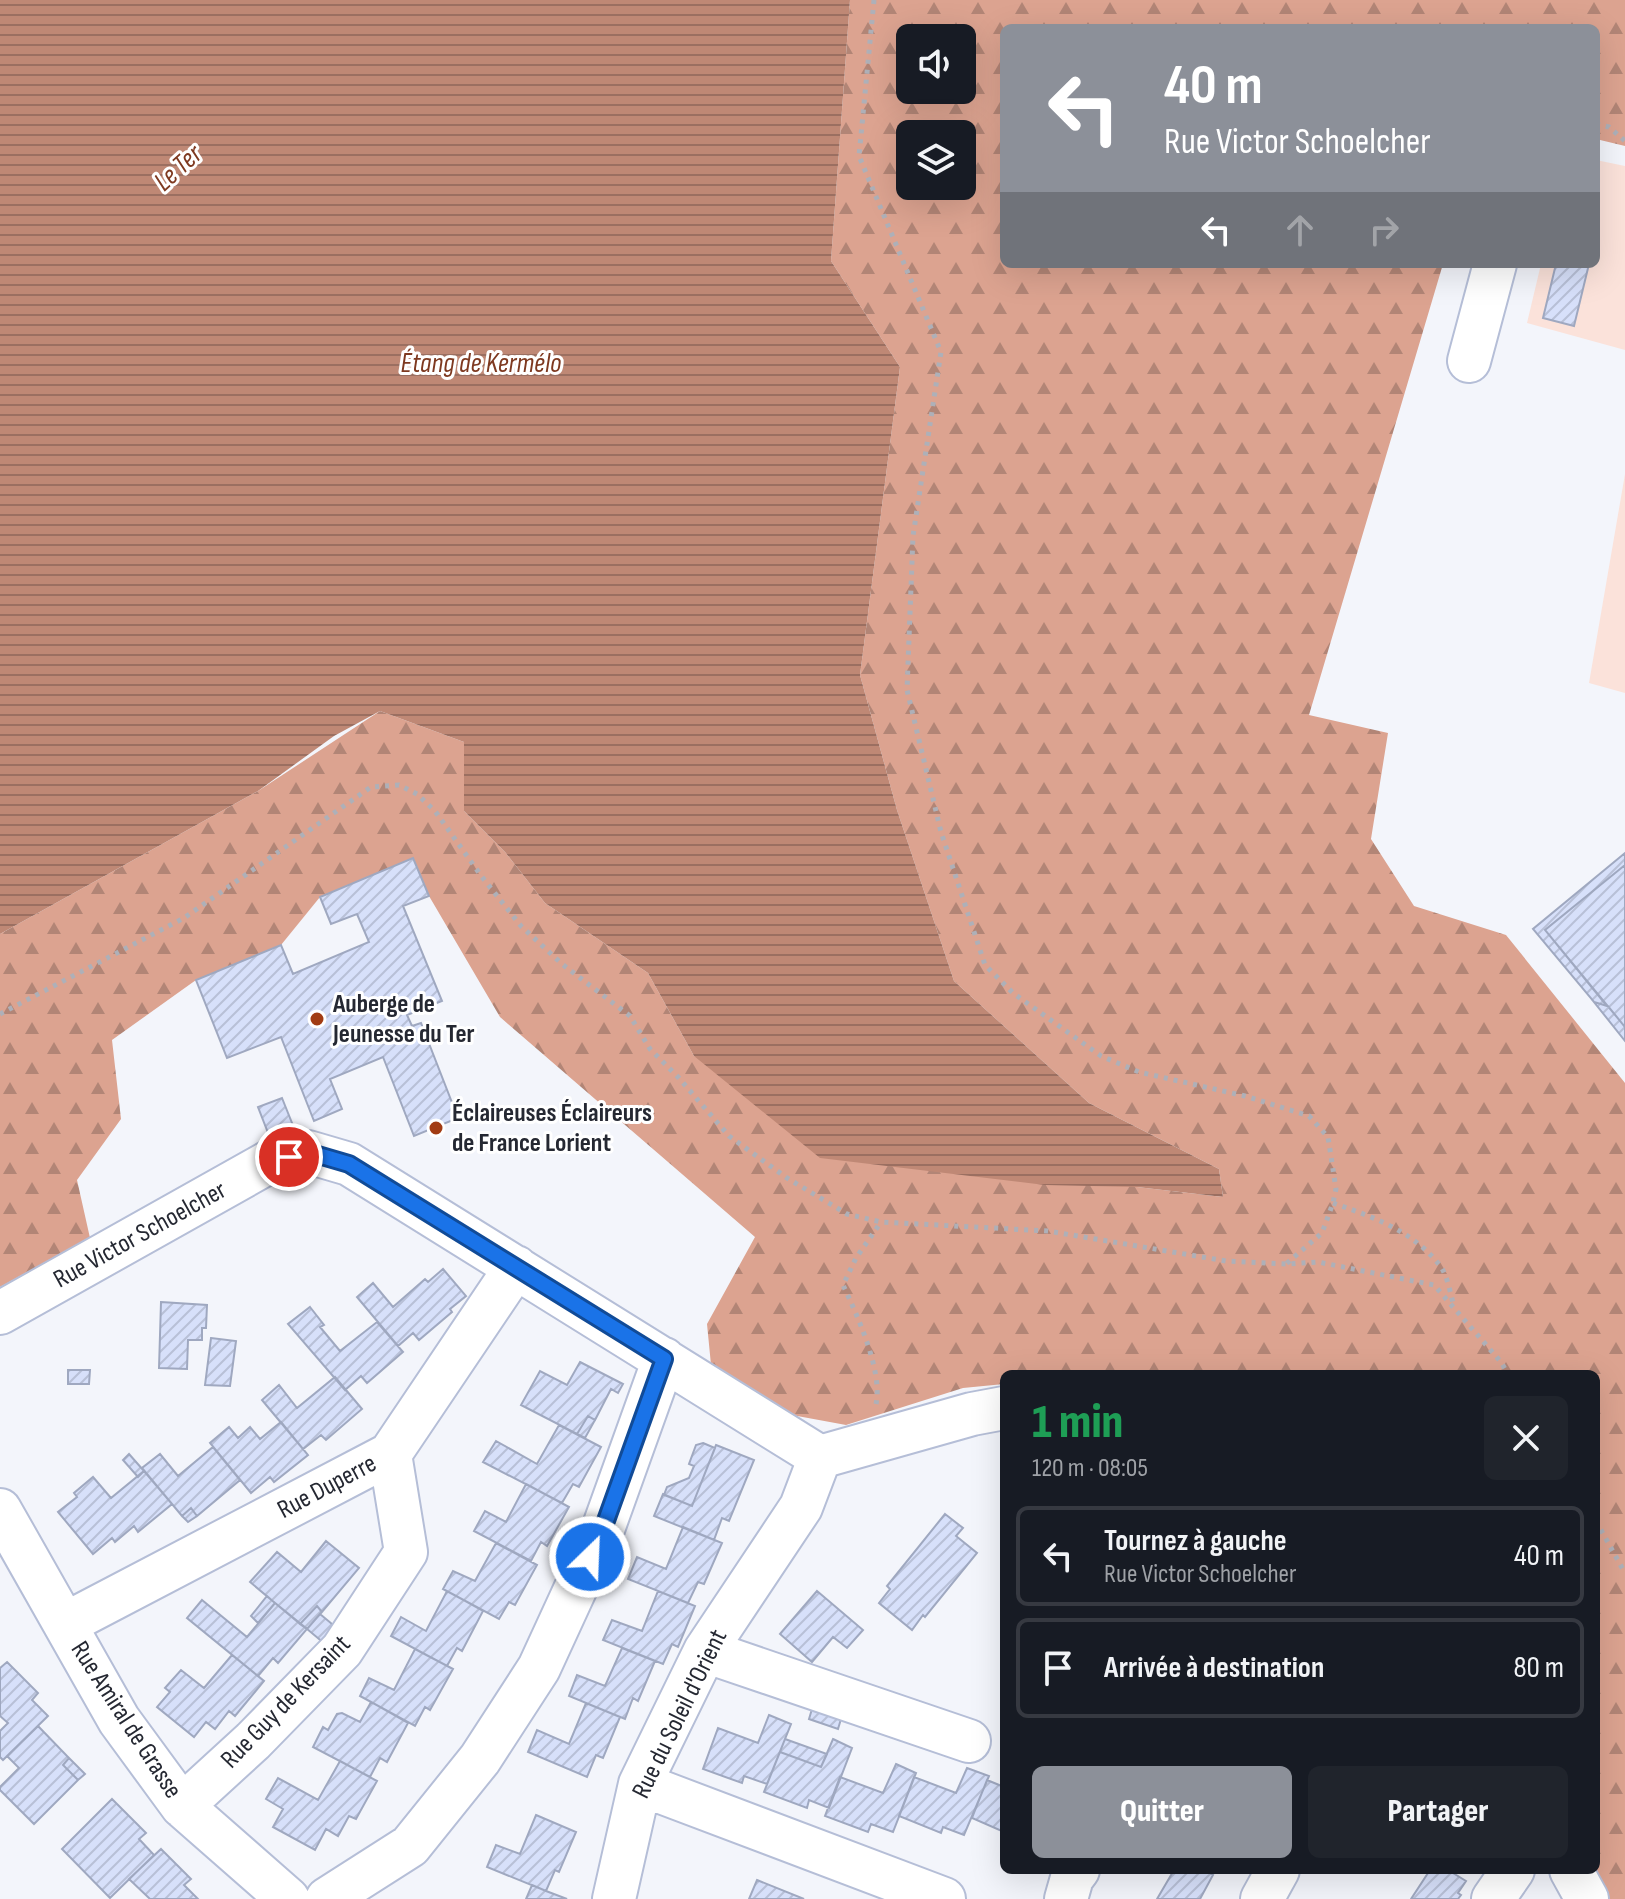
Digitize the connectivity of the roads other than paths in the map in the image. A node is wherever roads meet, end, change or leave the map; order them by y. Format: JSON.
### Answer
{"nodes":[{"id":1,"x":1494,"y":268,"type":"edge"},
{"id":2,"x":1469,"y":361,"type":"dead end"},
{"id":3,"x":516,"y":1267,"type":"junction"},
{"id":4,"x":0,"y":1313,"type":"edge"},
{"id":5,"x":664,"y":1359,"type":"junction"},
{"id":6,"x":1000,"y":1409,"type":"edge"},
{"id":7,"x":390,"y":1454,"type":"junction"},
{"id":8,"x":820,"y":1457,"type":"junction"},
{"id":9,"x":0,"y":1510,"type":"edge"},
{"id":10,"x":65,"y":1624,"type":"junction"},
{"id":11,"x":705,"y":1651,"type":"junction"},
{"id":12,"x":969,"y":1741,"type":"dead end"},
{"id":13,"x":640,"y":1784,"type":"junction"},
{"id":14,"x":182,"y":1806,"type":"junction"},
{"id":15,"x":1075,"y":1874,"type":"edge"},
{"id":16,"x":1276,"y":1874,"type":"edge"},
{"id":17,"x":1510,"y":1874,"type":"edge"},
{"id":18,"x":1573,"y":1874,"type":"edge"},
{"id":19,"x":288,"y":1899,"type":"edge"},
{"id":20,"x":327,"y":1899,"type":"edge"},
{"id":21,"x":614,"y":1899,"type":"edge"},
{"id":22,"x":944,"y":1899,"type":"edge"},
{"id":23,"x":1066,"y":1899,"type":"edge"},
{"id":24,"x":1262,"y":1899,"type":"edge"},
{"id":25,"x":1493,"y":1899,"type":"edge"},
{"id":26,"x":1587,"y":1899,"type":"edge"}],
"edges":[{"from":1,"to":2,"type":"street"},
{"from":3,"to":4,"type":"street","name":"Rue Victor Schoelcher"},
{"from":3,"to":5,"type":"street","name":"Rue Victor Schoelcher"},
{"from":3,"to":7,"type":"street","name":"Rue Duperre"},
{"from":5,"to":8,"type":"street","name":"Rue Victor Schoelcher"},
{"from":5,"to":20,"type":"street"},
{"from":6,"to":8,"type":"street"},
{"from":7,"to":10,"type":"street","name":"Rue Duperre"},
{"from":7,"to":14,"type":"street","name":"Rue Guy de Kersaint"},
{"from":8,"to":11,"type":"street","name":"Rue du Soleil d'Orient"},
{"from":9,"to":10,"type":"street","name":"Rue Amiral de Grasse"},
{"from":10,"to":14,"type":"street","name":"Rue Amiral de Grasse"},
{"from":11,"to":12,"type":"street"},
{"from":11,"to":13,"type":"street","name":"Rue du Soleil d'Orient"},
{"from":13,"to":21,"type":"street","name":"Rue du Soleil d'Orient"},
{"from":13,"to":22,"type":"street"},
{"from":14,"to":19,"type":"street","name":"Rue Amiral de Grasse"},
{"from":15,"to":23,"type":"street"},
{"from":16,"to":24,"type":"street"},
{"from":17,"to":25,"type":"street"},
{"from":18,"to":26,"type":"street"}]}
